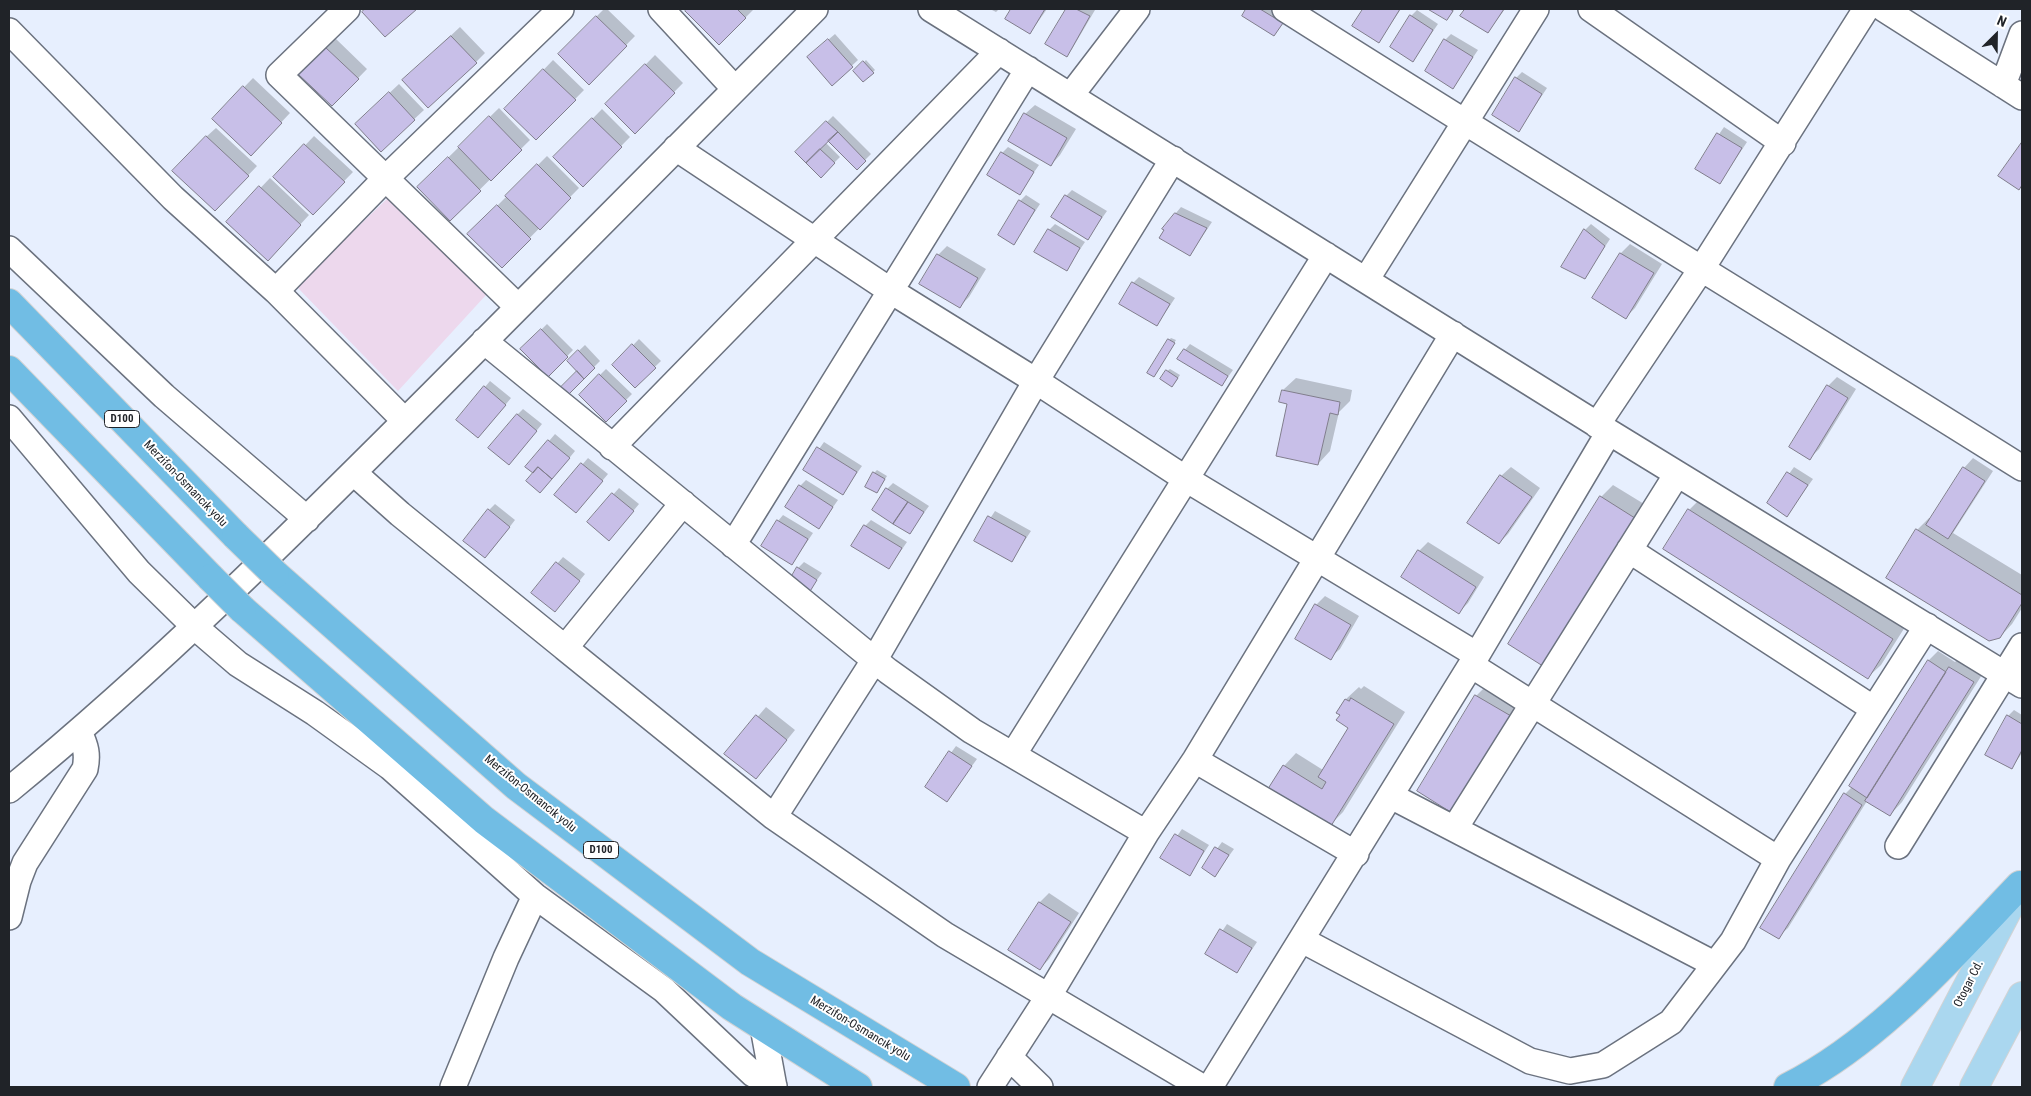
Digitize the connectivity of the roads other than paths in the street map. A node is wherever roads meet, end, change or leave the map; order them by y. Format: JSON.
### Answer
{"nodes":[{"id":1,"x":347,"y":9,"type":"edge"},
{"id":2,"x":562,"y":9,"type":"edge"},
{"id":3,"x":661,"y":9,"type":"edge"},
{"id":4,"x":815,"y":9,"type":"edge"},
{"id":5,"x":931,"y":9,"type":"edge"},
{"id":6,"x":1137,"y":9,"type":"edge"},
{"id":7,"x":1285,"y":9,"type":"edge"},
{"id":8,"x":1536,"y":9,"type":"edge"},
{"id":9,"x":1591,"y":9,"type":"edge"},
{"id":10,"x":1883,"y":10,"type":"edge"},
{"id":11,"x":9,"y":31,"type":"edge"},
{"id":12,"x":2022,"y":34,"type":"edge"},
{"id":13,"x":999,"y":51,"type":"junction"},
{"id":14,"x":1028,"y":69,"type":"junction"},
{"id":15,"x":735,"y":88,"type":"junction"},
{"id":16,"x":2013,"y":91,"type":"edge"},
{"id":17,"x":1071,"y":95,"type":"junction"},
{"id":18,"x":1464,"y":123,"type":"junction"},
{"id":19,"x":1783,"y":144,"type":"junction"},
{"id":20,"x":676,"y":148,"type":"junction"},
{"id":21,"x":1173,"y":159,"type":"junction"},
{"id":22,"x":386,"y":178,"type":"junction"},
{"id":23,"x":814,"y":241,"type":"junction"},
{"id":24,"x":9,"y":250,"type":"edge"},
{"id":25,"x":1326,"y":255,"type":"junction"},
{"id":26,"x":1702,"y":268,"type":"junction"},
{"id":27,"x":1366,"y":280,"type":"junction"},
{"id":28,"x":276,"y":291,"type":"junction"},
{"id":29,"x":890,"y":291,"type":"junction"},
{"id":30,"x":9,"y":303,"type":"edge"},
{"id":31,"x":518,"y":307,"type":"junction"},
{"id":32,"x":1453,"y":334,"type":"junction"},
{"id":33,"x":484,"y":341,"type":"junction"},
{"id":34,"x":9,"y":370,"type":"edge"},
{"id":35,"x":1036,"y":381,"type":"junction"},
{"id":36,"x":9,"y":418,"type":"edge"},
{"id":37,"x":405,"y":421,"type":"junction"},
{"id":38,"x":1603,"y":428,"type":"junction"},
{"id":39,"x":612,"y":447,"type":"junction"},
{"id":40,"x":2020,"y":460,"type":"edge"},
{"id":41,"x":354,"y":473,"type":"junction"},
{"id":42,"x":1677,"y":474,"type":"junction"},
{"id":43,"x":1186,"y":479,"type":"junction"},
{"id":44,"x":683,"y":504,"type":"junction"},
{"id":45,"x":306,"y":519,"type":"junction"},
{"id":46,"x":733,"y":545,"type":"junction"},
{"id":47,"x":1629,"y":550,"type":"junction"},
{"id":48,"x":1316,"y":557,"type":"junction"},
{"id":49,"x":1927,"y":626,"type":"junction"},
{"id":50,"x":195,"y":628,"type":"junction"},
{"id":51,"x":2022,"y":646,"type":"edge"},
{"id":52,"x":565,"y":648,"type":"junction"},
{"id":53,"x":875,"y":659,"type":"junction"},
{"id":54,"x":1474,"y":660,"type":"junction"},
{"id":55,"x":2013,"y":680,"type":"edge"},
{"id":56,"x":1533,"y":704,"type":"junction"},
{"id":57,"x":1874,"y":710,"type":"junction"},
{"id":58,"x":79,"y":732,"type":"junction"},
{"id":59,"x":1012,"y":755,"type":"junction"},
{"id":60,"x":1194,"y":760,"type":"junction"},
{"id":61,"x":9,"y":790,"type":"edge"},
{"id":62,"x":1391,"y":796,"type":"junction"},
{"id":63,"x":774,"y":817,"type":"junction"},
{"id":64,"x":1455,"y":828,"type":"junction"},
{"id":65,"x":1146,"y":833,"type":"junction"},
{"id":66,"x":1898,"y":846,"type":"dead end"},
{"id":67,"x":1356,"y":854,"type":"junction"},
{"id":68,"x":1778,"y":859,"type":"junction"},
{"id":69,"x":2021,"y":883,"type":"edge"},
{"id":70,"x":535,"y":896,"type":"junction"},
{"id":71,"x":9,"y":917,"type":"edge"},
{"id":72,"x":1302,"y":940,"type":"junction"},
{"id":73,"x":1714,"y":964,"type":"junction"},
{"id":74,"x":2022,"y":996,"type":"edge"},
{"id":75,"x":1048,"y":997,"type":"junction"},
{"id":76,"x":763,"y":1027,"type":"junction"},
{"id":77,"x":1009,"y":1057,"type":"junction"},
{"id":78,"x":453,"y":1087,"type":"edge"},
{"id":79,"x":774,"y":1087,"type":"edge"},
{"id":80,"x":858,"y":1087,"type":"edge"},
{"id":81,"x":956,"y":1087,"type":"edge"},
{"id":82,"x":990,"y":1087,"type":"edge"},
{"id":83,"x":1040,"y":1087,"type":"edge"},
{"id":84,"x":1202,"y":1087,"type":"edge"},
{"id":85,"x":1210,"y":1087,"type":"edge"},
{"id":86,"x":1788,"y":1087,"type":"edge"},
{"id":87,"x":1915,"y":1087,"type":"edge"},
{"id":88,"x":1974,"y":1087,"type":"edge"}],
"edges":[{"from":1,"to":22,"type":"street"},
{"from":2,"to":22,"type":"street"},
{"from":3,"to":15,"type":"street"},
{"from":4,"to":15,"type":"street"},
{"from":5,"to":13,"type":"street"},
{"from":6,"to":17,"type":"street"},
{"from":7,"to":18,"type":"street"},
{"from":8,"to":18,"type":"street"},
{"from":9,"to":19,"type":"street"},
{"from":10,"to":16,"type":"street"},
{"from":10,"to":19,"type":"street"},
{"from":11,"to":28,"type":"street"},
{"from":12,"to":16,"type":"street"},
{"from":13,"to":14,"type":"street"},
{"from":13,"to":23,"type":"street"},
{"from":14,"to":17,"type":"street"},
{"from":14,"to":29,"type":"street"},
{"from":15,"to":20,"type":"street"},
{"from":17,"to":21,"type":"street"},
{"from":18,"to":26,"type":"street"},
{"from":18,"to":27,"type":"street"},
{"from":19,"to":26,"type":"street"},
{"from":20,"to":23,"type":"street"},
{"from":20,"to":31,"type":"street"},
{"from":21,"to":25,"type":"street"},
{"from":21,"to":35,"type":"street"},
{"from":22,"to":28,"type":"street"},
{"from":22,"to":31,"type":"street"},
{"from":23,"to":29,"type":"street"},
{"from":23,"to":39,"type":"street"},
{"from":24,"to":45,"type":"street"},
{"from":25,"to":27,"type":"street"},
{"from":25,"to":43,"type":"street"},
{"from":26,"to":38,"type":"street"},
{"from":26,"to":40,"type":"street"},
{"from":27,"to":32,"type":"street"},
{"from":28,"to":37,"type":"street"},
{"from":29,"to":35,"type":"street"},
{"from":29,"to":46,"type":"street"},
{"from":30,"to":81,"type":"highway","name":"Merzifon-Osmancık yolu","number":"D100","bridge":true},
{"from":31,"to":33,"type":"street"},
{"from":32,"to":38,"type":"street"},
{"from":32,"to":48,"type":"street"},
{"from":33,"to":37,"type":"street"},
{"from":33,"to":39,"type":"street"},
{"from":34,"to":76,"type":"highway","bridge":true},
{"from":35,"to":43,"type":"street"},
{"from":35,"to":53,"type":"street"},
{"from":36,"to":50,"type":"street"},
{"from":37,"to":41,"type":"street"},
{"from":38,"to":42,"type":"street"},
{"from":38,"to":54,"type":"street"},
{"from":39,"to":44,"type":"street"},
{"from":41,"to":45,"type":"street"},
{"from":41,"to":52,"type":"street"},
{"from":42,"to":47,"type":"street"},
{"from":42,"to":49,"type":"street"},
{"from":43,"to":48,"type":"street"},
{"from":43,"to":59,"type":"street"},
{"from":44,"to":46,"type":"street"},
{"from":44,"to":52,"type":"street"},
{"from":45,"to":50,"type":"street"},
{"from":46,"to":53,"type":"street"},
{"from":47,"to":56,"type":"street"},
{"from":47,"to":57,"type":"street"},
{"from":48,"to":54,"type":"street"},
{"from":48,"to":60,"type":"street"},
{"from":49,"to":55,"type":"street"},
{"from":49,"to":57,"type":"street"},
{"from":50,"to":58,"type":"street"},
{"from":50,"to":70,"type":"street"},
{"from":51,"to":55,"type":"street"},
{"from":52,"to":63,"type":"street"},
{"from":53,"to":59,"type":"street"},
{"from":53,"to":63,"type":"street"},
{"from":54,"to":56,"type":"street"},
{"from":54,"to":62,"type":"street"},
{"from":55,"to":66,"type":"street"},
{"from":56,"to":64,"type":"street"},
{"from":56,"to":68,"type":"street"},
{"from":57,"to":68,"type":"street"},
{"from":58,"to":61,"type":"street"},
{"from":58,"to":71,"type":"street"},
{"from":59,"to":65,"type":"street"},
{"from":60,"to":65,"type":"street"},
{"from":60,"to":67,"type":"street"},
{"from":62,"to":64,"type":"street"},
{"from":62,"to":67,"type":"street"},
{"from":63,"to":75,"type":"street"},
{"from":64,"to":73,"type":"street"},
{"from":65,"to":75,"type":"street"},
{"from":67,"to":72,"type":"street"},
{"from":68,"to":73,"type":"street"},
{"from":69,"to":86,"type":"highway"},
{"from":69,"to":87,"type":"main road","name":"Otogar Cd."},
{"from":70,"to":78,"type":"street"},
{"from":70,"to":79,"type":"street"},
{"from":72,"to":73,"type":"street"},
{"from":72,"to":85,"type":"street"},
{"from":74,"to":88,"type":"main road"},
{"from":75,"to":77,"type":"street"},
{"from":75,"to":84,"type":"street"},
{"from":76,"to":79,"type":"street"},
{"from":76,"to":80,"type":"highway"},
{"from":77,"to":82,"type":"street"},
{"from":77,"to":83,"type":"street"}]}
